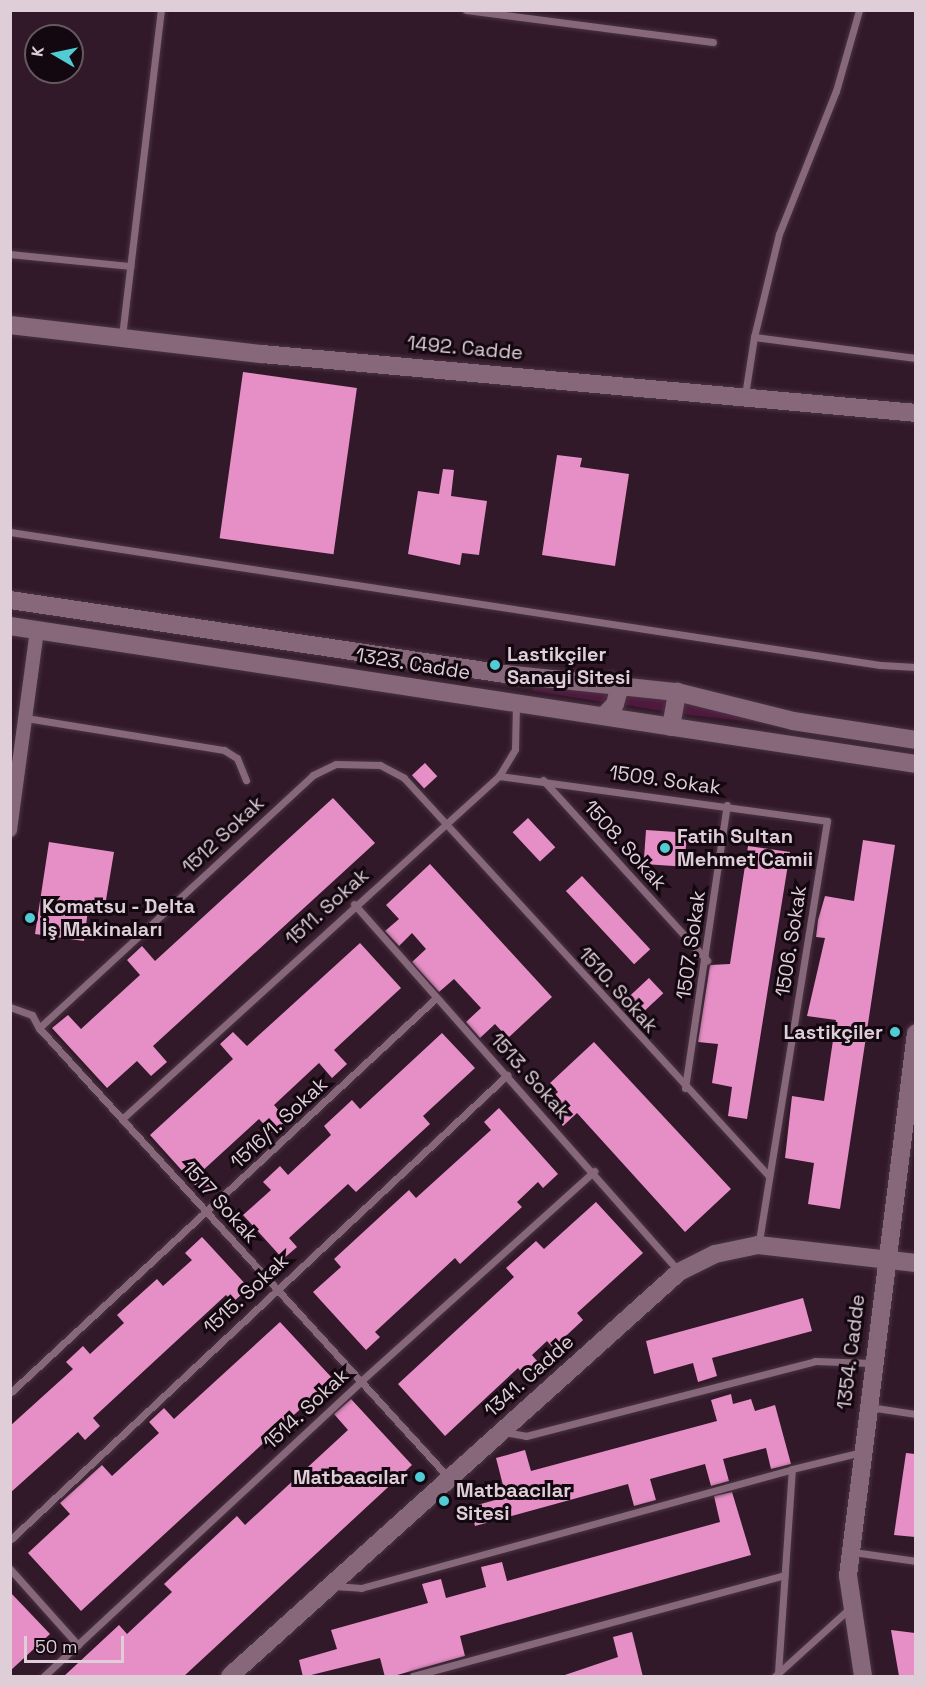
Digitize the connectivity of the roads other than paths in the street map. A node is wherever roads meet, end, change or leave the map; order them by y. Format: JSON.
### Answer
{"nodes":[{"id":1,"x":161,"y":10,"type":"edge"},
{"id":2,"x":466,"y":10,"type":"edge"},
{"id":3,"x":859,"y":10,"type":"edge"},
{"id":4,"x":713,"y":42,"type":"dead end"},
{"id":5,"x":10,"y":254,"type":"edge"},
{"id":6,"x":130,"y":266,"type":"junction"},
{"id":7,"x":10,"y":325,"type":"edge"},
{"id":8,"x":754,"y":337,"type":"junction"},
{"id":9,"x":122,"y":338,"type":"junction"},
{"id":10,"x":915,"y":358,"type":"edge"},
{"id":11,"x":745,"y":396,"type":"junction"},
{"id":12,"x":915,"y":413,"type":"edge"},
{"id":13,"x":10,"y":532,"type":"edge"},
{"id":14,"x":10,"y":600,"type":"edge"},
{"id":15,"x":10,"y":626,"type":"edge"},
{"id":16,"x":38,"y":630,"type":"junction"},
{"id":17,"x":915,"y":667,"type":"edge"},
{"id":18,"x":520,"y":675,"type":"junction"},
{"id":19,"x":612,"y":682,"type":"junction"},
{"id":20,"x":677,"y":692,"type":"junction"},
{"id":21,"x":516,"y":703,"type":"junction"},
{"id":22,"x":604,"y":716,"type":"junction"},
{"id":23,"x":26,"y":718,"type":"junction"},
{"id":24,"x":671,"y":727,"type":"junction"},
{"id":25,"x":915,"y":740,"type":"edge"},
{"id":26,"x":908,"y":764,"type":"edge"},
{"id":27,"x":915,"y":774,"type":"edge"},
{"id":28,"x":499,"y":776,"type":"junction"},
{"id":29,"x":246,"y":780,"type":"dead end"},
{"id":30,"x":543,"y":780,"type":"junction"},
{"id":31,"x":727,"y":806,"type":"junction"},
{"id":32,"x":827,"y":821,"type":"joint"},
{"id":33,"x":445,"y":824,"type":"junction"},
{"id":34,"x":10,"y":830,"type":"edge"},
{"id":35,"x":354,"y":904,"type":"junction"},
{"id":36,"x":707,"y":960,"type":"junction"},
{"id":37,"x":436,"y":998,"type":"junction"},
{"id":38,"x":10,"y":1007,"type":"edge"},
{"id":39,"x":39,"y":1028,"type":"junction"},
{"id":40,"x":915,"y":1033,"type":"edge"},
{"id":41,"x":507,"y":1075,"type":"junction"},
{"id":42,"x":685,"y":1088,"type":"junction"},
{"id":43,"x":122,"y":1119,"type":"junction"},
{"id":44,"x":594,"y":1171,"type":"junction"},
{"id":45,"x":769,"y":1176,"type":"junction"},
{"id":46,"x":207,"y":1212,"type":"junction"},
{"id":47,"x":758,"y":1245,"type":"junction"},
{"id":48,"x":886,"y":1258,"type":"junction"},
{"id":49,"x":915,"y":1263,"type":"edge"},
{"id":50,"x":679,"y":1272,"type":"junction"},
{"id":51,"x":276,"y":1288,"type":"junction"},
{"id":52,"x":872,"y":1363,"type":"junction"},
{"id":53,"x":361,"y":1380,"type":"junction"},
{"id":54,"x":10,"y":1393,"type":"edge"},
{"id":55,"x":867,"y":1407,"type":"junction"},
{"id":56,"x":915,"y":1414,"type":"edge"},
{"id":57,"x":501,"y":1432,"type":"junction"},
{"id":58,"x":862,"y":1452,"type":"junction"},
{"id":59,"x":792,"y":1469,"type":"junction"},
{"id":60,"x":450,"y":1478,"type":"junction"},
{"id":61,"x":10,"y":1540,"type":"edge"},
{"id":62,"x":850,"y":1552,"type":"junction"},
{"id":63,"x":915,"y":1561,"type":"edge"},
{"id":64,"x":10,"y":1569,"type":"edge"},
{"id":65,"x":785,"y":1575,"type":"junction"},
{"id":66,"x":331,"y":1586,"type":"junction"},
{"id":67,"x":852,"y":1606,"type":"junction"},
{"id":68,"x":78,"y":1644,"type":"junction"},
{"id":69,"x":776,"y":1675,"type":"edge"},
{"id":70,"x":44,"y":1677,"type":"edge"},
{"id":71,"x":230,"y":1677,"type":"edge"},
{"id":72,"x":413,"y":1677,"type":"edge"},
{"id":73,"x":863,"y":1677,"type":"edge"}],
"edges":[{"from":1,"to":6,"type":"lane"},
{"from":2,"to":4,"type":"lane"},
{"from":3,"to":8,"type":"lane"},
{"from":5,"to":6,"type":"lane"},
{"from":6,"to":9,"type":"lane"},
{"from":7,"to":9,"type":"main road","name":"1492. Cadde"},
{"from":8,"to":10,"type":"lane"},
{"from":8,"to":11,"type":"lane"},
{"from":9,"to":11,"type":"main road","name":"1492. Cadde"},
{"from":11,"to":12,"type":"main road","name":"1492. Cadde"},
{"from":13,"to":17,"type":"lane"},
{"from":14,"to":18,"type":"main road"},
{"from":15,"to":16,"type":"main road","name":"1323. Cadde"},
{"from":16,"to":21,"type":"main road","name":"1323. Cadde"},
{"from":16,"to":23,"type":"street"},
{"from":18,"to":19,"type":"main road"},
{"from":18,"to":21,"type":"main road"},
{"from":19,"to":20,"type":"main road"},
{"from":19,"to":22,"type":"main road"},
{"from":20,"to":24,"type":"main road"},
{"from":20,"to":25,"type":"main road"},
{"from":21,"to":22,"type":"main road","name":"1323. Cadde"},
{"from":21,"to":28,"type":"lane","name":"1511. Sokak"},
{"from":22,"to":24,"type":"main road","name":"1323. Cadde"},
{"from":23,"to":29,"type":"lane"},
{"from":23,"to":34,"type":"street"},
{"from":24,"to":26,"type":"main road","name":"1323. Cadde"},
{"from":26,"to":27,"type":"main road"},
{"from":28,"to":30,"type":"lane","name":"1509. Sokak"},
{"from":28,"to":33,"type":"lane","name":"1511. Sokak"},
{"from":30,"to":31,"type":"lane","name":"1509. Sokak"},
{"from":30,"to":36,"type":"lane","name":"1508. Sokak"},
{"from":31,"to":32,"type":"lane","name":"1509. Sokak"},
{"from":31,"to":36,"type":"lane","name":"1507. Sokak"},
{"from":32,"to":45,"type":"lane","name":"1506. Sokak"},
{"from":33,"to":35,"type":"lane","name":"1511. Sokak"},
{"from":33,"to":39,"type":"lane","name":"1512 Sokak"},
{"from":33,"to":42,"type":"lane","name":"1510. Sokak"},
{"from":35,"to":37,"type":"lane","name":"1513. Sokak"},
{"from":35,"to":43,"type":"lane","name":"1511. Sokak"},
{"from":36,"to":42,"type":"lane","name":"1507. Sokak"},
{"from":37,"to":41,"type":"lane","name":"1513. Sokak"},
{"from":37,"to":46,"type":"lane","name":"1516/1. Sokak"},
{"from":38,"to":39,"type":"lane","name":"1517 Sokak"},
{"from":39,"to":43,"type":"lane","name":"1517 Sokak"},
{"from":40,"to":48,"type":"main road","name":"1354. Cadde"},
{"from":41,"to":44,"type":"lane","name":"1513. Sokak"},
{"from":41,"to":51,"type":"lane","name":"1515. Sokak"},
{"from":42,"to":45,"type":"lane","name":"1510. Sokak"},
{"from":43,"to":46,"type":"lane","name":"1517 Sokak"},
{"from":44,"to":50,"type":"lane","name":"1513. Sokak"},
{"from":44,"to":53,"type":"lane","name":"1514. Sokak"},
{"from":45,"to":47,"type":"lane","name":"1506. Sokak"},
{"from":46,"to":51,"type":"lane","name":"1517 Sokak"},
{"from":46,"to":54,"type":"lane","name":"1516/1. Sokak"},
{"from":47,"to":48,"type":"main road","name":"1341. Cadde"},
{"from":47,"to":50,"type":"main road","name":"1341. Cadde"},
{"from":48,"to":49,"type":"main road","name":"1341. Cadde"},
{"from":48,"to":52,"type":"main road","name":"1354. Cadde"},
{"from":50,"to":57,"type":"main road","name":"1341. Cadde"},
{"from":51,"to":53,"type":"lane","name":"1517 Sokak"},
{"from":51,"to":61,"type":"lane","name":"1515. Sokak"},
{"from":52,"to":55,"type":"main road","name":"1354. Cadde"},
{"from":52,"to":57,"type":"lane"},
{"from":53,"to":60,"type":"lane","name":"1517 Sokak"},
{"from":53,"to":68,"type":"lane","name":"1514. Sokak"},
{"from":55,"to":56,"type":"lane"},
{"from":55,"to":58,"type":"main road","name":"1354. Cadde"},
{"from":57,"to":60,"type":"main road","name":"1341. Cadde"},
{"from":58,"to":59,"type":"lane"},
{"from":58,"to":62,"type":"main road","name":"1354. Cadde"},
{"from":59,"to":65,"type":"lane"},
{"from":59,"to":66,"type":"lane"},
{"from":60,"to":66,"type":"main road","name":"1341. Cadde"},
{"from":62,"to":63,"type":"lane"},
{"from":62,"to":67,"type":"main road","name":"1354. Cadde"},
{"from":64,"to":68,"type":"lane"},
{"from":65,"to":69,"type":"lane"},
{"from":65,"to":72,"type":"lane"},
{"from":66,"to":71,"type":"main road","name":"1341. Cadde"},
{"from":67,"to":69,"type":"lane"},
{"from":67,"to":73,"type":"main road","name":"1354. Cadde"},
{"from":68,"to":70,"type":"lane","name":"1514. Sokak"}]}
